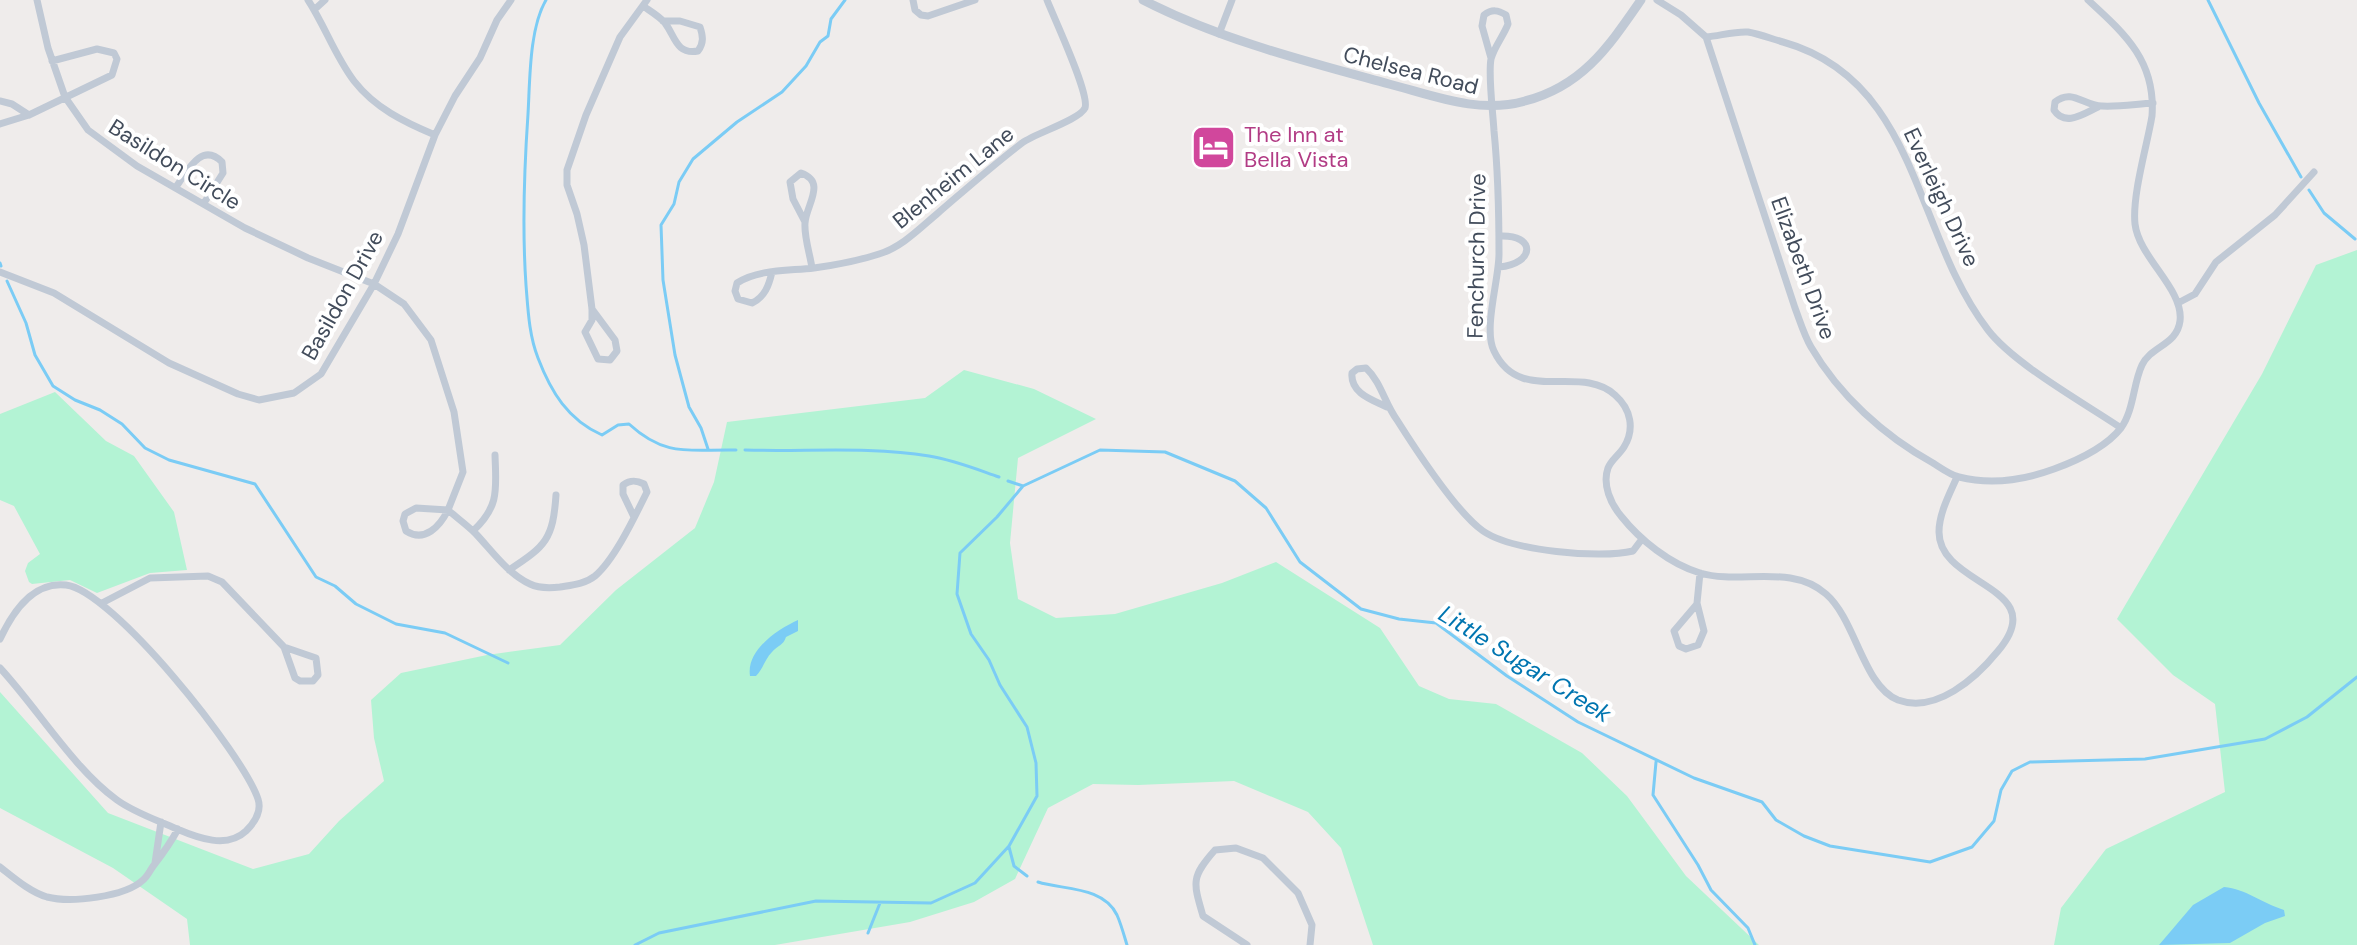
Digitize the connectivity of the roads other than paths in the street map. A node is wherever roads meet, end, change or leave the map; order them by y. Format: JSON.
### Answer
{"nodes":[{"id":1,"x":37,"y":0,"type":"edge"},
{"id":2,"x":308,"y":0,"type":"edge"},
{"id":3,"x":325,"y":0,"type":"edge"},
{"id":4,"x":511,"y":0,"type":"edge"},
{"id":5,"x":913,"y":0,"type":"edge"},
{"id":6,"x":975,"y":0,"type":"edge"},
{"id":7,"x":1047,"y":0,"type":"edge"},
{"id":8,"x":1143,"y":0,"type":"edge"},
{"id":9,"x":1232,"y":0,"type":"edge"},
{"id":10,"x":1641,"y":0,"type":"edge"},
{"id":11,"x":1657,"y":0,"type":"edge"},
{"id":12,"x":2088,"y":0,"type":"edge"},
{"id":13,"x":943,"y":1,"type":"edge"},
{"id":14,"x":645,"y":3,"type":"edge"},
{"id":15,"x":314,"y":10,"type":"junction"},
{"id":16,"x":947,"y":10,"type":"junction"},
{"id":17,"x":663,"y":21,"type":"junction"},
{"id":18,"x":1219,"y":34,"type":"junction"},
{"id":19,"x":1706,"y":37,"type":"junction"},
{"id":20,"x":1491,"y":58,"type":"junction"},
{"id":21,"x":52,"y":61,"type":"junction"},
{"id":22,"x":65,"y":97,"type":"junction"},
{"id":23,"x":0,"y":101,"type":"edge"},
{"id":24,"x":2153,"y":103,"type":"junction"},
{"id":25,"x":1492,"y":107,"type":"junction"},
{"id":26,"x":2098,"y":107,"type":"junction"},
{"id":27,"x":29,"y":115,"type":"junction"},
{"id":28,"x":0,"y":124,"type":"edge"},
{"id":29,"x":435,"y":135,"type":"junction"},
{"id":30,"x":2314,"y":172,"type":"dead end"},
{"id":31,"x":176,"y":187,"type":"junction"},
{"id":32,"x":204,"y":203,"type":"junction"},
{"id":33,"x":805,"y":222,"type":"junction"},
{"id":34,"x":1499,"y":236,"type":"junction"},
{"id":35,"x":1499,"y":267,"type":"junction"},
{"id":36,"x":812,"y":268,"type":"junction"},
{"id":37,"x":0,"y":272,"type":"edge"},
{"id":38,"x":772,"y":272,"type":"junction"},
{"id":39,"x":374,"y":284,"type":"junction"},
{"id":40,"x":2178,"y":303,"type":"junction"},
{"id":41,"x":592,"y":309,"type":"junction"},
{"id":42,"x":1387,"y":407,"type":"junction"},
{"id":43,"x":2121,"y":428,"type":"junction"},
{"id":44,"x":495,"y":455,"type":"dead end"},
{"id":45,"x":1957,"y":477,"type":"junction"},
{"id":46,"x":556,"y":495,"type":"dead end"},
{"id":47,"x":448,"y":510,"type":"junction"},
{"id":48,"x":634,"y":517,"type":"junction"},
{"id":49,"x":473,"y":531,"type":"junction"},
{"id":50,"x":1642,"y":539,"type":"junction"},
{"id":51,"x":509,"y":570,"type":"junction"},
{"id":52,"x":1700,"y":573,"type":"junction"},
{"id":53,"x":102,"y":603,"type":"junction"},
{"id":54,"x":1697,"y":603,"type":"junction"},
{"id":55,"x":0,"y":639,"type":"edge"},
{"id":56,"x":284,"y":647,"type":"junction"},
{"id":57,"x":0,"y":668,"type":"edge"},
{"id":58,"x":161,"y":822,"type":"junction"},
{"id":59,"x":178,"y":829,"type":"junction"},
{"id":60,"x":155,"y":863,"type":"junction"},
{"id":61,"x":0,"y":867,"type":"edge"},
{"id":62,"x":1247,"y":945,"type":"edge"},
{"id":63,"x":1310,"y":945,"type":"edge"}],
"edges":[{"from":1,"to":21,"type":"street","name":"Basildon Circle"},
{"from":2,"to":15,"type":"street"},
{"from":3,"to":15,"type":"street"},
{"from":4,"to":29,"type":"street","name":"Basildon Drive"},
{"from":5,"to":16,"type":"street"},
{"from":6,"to":16,"type":"street"},
{"from":7,"to":36,"type":"street","name":"Blenheim Lane"},
{"from":8,"to":18,"type":"street","name":"Chelsea Road"},
{"from":9,"to":18,"type":"street"},
{"from":10,"to":25,"type":"street","name":"Chelsea Road"},
{"from":11,"to":19,"type":"street"},
{"from":12,"to":24,"type":"street"},
{"from":13,"to":16,"type":"street"},
{"from":14,"to":17,"type":"street"},
{"from":14,"to":41,"type":"street"},
{"from":15,"to":29,"type":"street"},
{"from":17,"to":17,"type":"street"},
{"from":18,"to":25,"type":"street","name":"Chelsea Road"},
{"from":19,"to":43,"type":"street","name":"Everleigh Drive"},
{"from":19,"to":45,"type":"street","name":"Elizabeth Drive"},
{"from":20,"to":20,"type":"street","name":"Fenchurch Drive"},
{"from":20,"to":25,"type":"street","name":"Fenchurch Drive"},
{"from":21,"to":22,"type":"street","name":"Basildon Circle"},
{"from":21,"to":22,"type":"street"},
{"from":22,"to":27,"type":"street"},
{"from":22,"to":31,"type":"street","name":"Basildon Circle"},
{"from":23,"to":27,"type":"street"},
{"from":24,"to":26,"type":"street"},
{"from":24,"to":40,"type":"street"},
{"from":25,"to":34,"type":"street","name":"Fenchurch Drive"},
{"from":26,"to":26,"type":"street"},
{"from":27,"to":28,"type":"street"},
{"from":29,"to":39,"type":"street","name":"Basildon Drive"},
{"from":30,"to":40,"type":"street"},
{"from":31,"to":32,"type":"street","name":"Basildon Circle"},
{"from":31,"to":32,"type":"street"},
{"from":32,"to":39,"type":"street","name":"Basildon Circle"},
{"from":33,"to":33,"type":"street"},
{"from":33,"to":36,"type":"street"},
{"from":34,"to":35,"type":"street","name":"Fenchurch Drive"},
{"from":34,"to":35,"type":"street"},
{"from":35,"to":50,"type":"street","name":"Fenchurch Drive"},
{"from":36,"to":38,"type":"street","name":"Blenheim Lane"},
{"from":37,"to":39,"type":"street","name":"Basildon Drive"},
{"from":38,"to":38,"type":"street","name":"Blenheim Lane"},
{"from":39,"to":47,"type":"street","name":"Basildon Circle"},
{"from":40,"to":43,"type":"street"},
{"from":41,"to":41,"type":"street"},
{"from":42,"to":42,"type":"street"},
{"from":42,"to":50,"type":"street"},
{"from":43,"to":45,"type":"street","name":"Elizabeth Drive"},
{"from":44,"to":49,"type":"street"},
{"from":45,"to":52,"type":"street","name":"Fenchurch Drive"},
{"from":46,"to":51,"type":"street"},
{"from":47,"to":47,"type":"street"},
{"from":47,"to":49,"type":"street"},
{"from":48,"to":48,"type":"street"},
{"from":48,"to":51,"type":"street"},
{"from":49,"to":51,"type":"street"},
{"from":50,"to":52,"type":"street","name":"Fenchurch Drive"},
{"from":52,"to":54,"type":"street"},
{"from":53,"to":55,"type":"street"},
{"from":53,"to":56,"type":"street"},
{"from":53,"to":59,"type":"street"},
{"from":54,"to":54,"type":"street"},
{"from":56,"to":56,"type":"street"},
{"from":57,"to":58,"type":"street"},
{"from":58,"to":59,"type":"street"},
{"from":58,"to":60,"type":"street"},
{"from":59,"to":60,"type":"street"},
{"from":60,"to":61,"type":"street"},
{"from":62,"to":63,"type":"street"}]}
